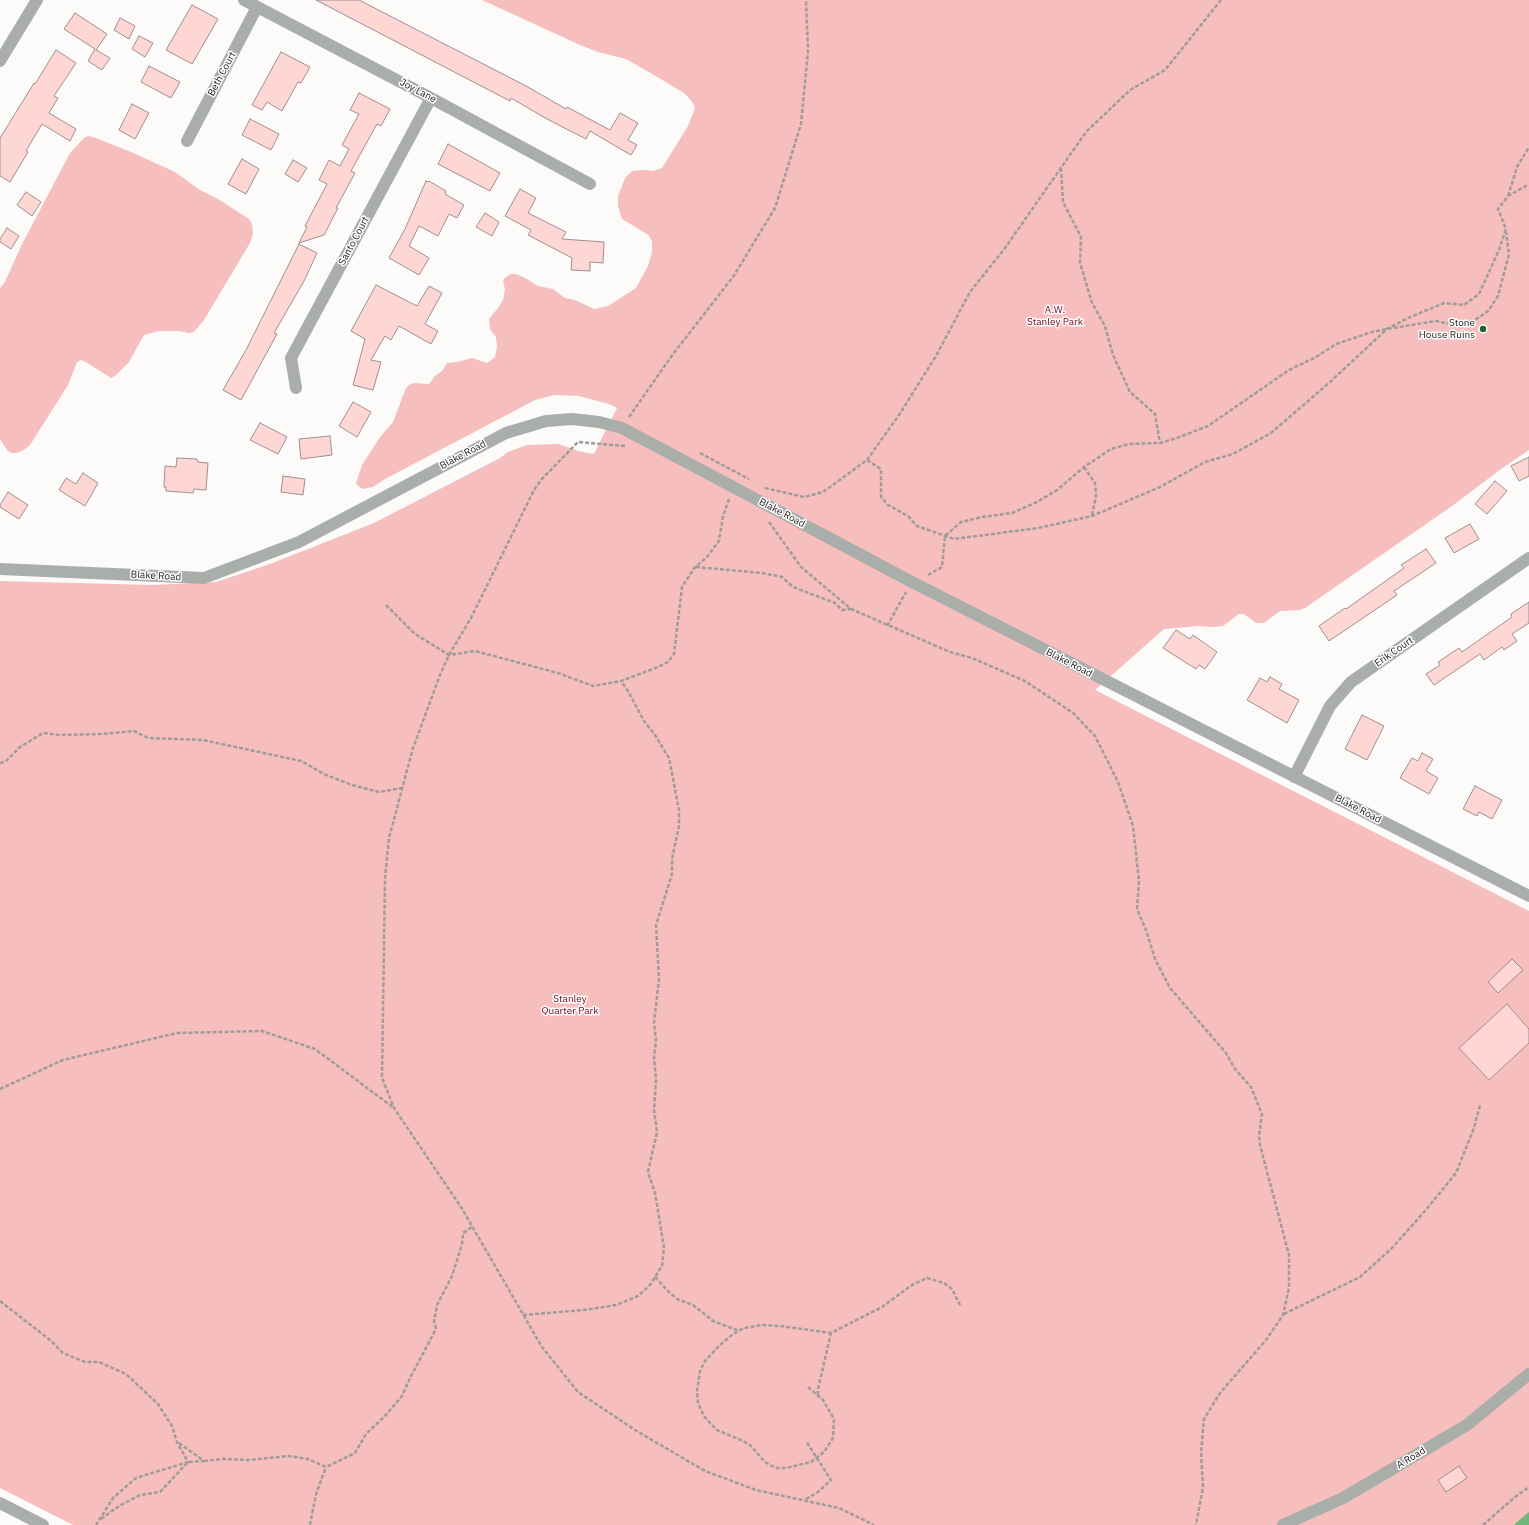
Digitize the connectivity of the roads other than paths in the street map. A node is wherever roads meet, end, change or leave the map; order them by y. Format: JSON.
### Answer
{"nodes":[{"id":1,"x":37,"y":0,"type":"edge"},
{"id":2,"x":244,"y":0,"type":"edge"},
{"id":3,"x":257,"y":7,"type":"junction"},
{"id":4,"x":0,"y":61,"type":"edge"},
{"id":5,"x":431,"y":98,"type":"junction"},
{"id":6,"x":187,"y":141,"type":"dead end"},
{"id":7,"x":590,"y":184,"type":"dead end"},
{"id":8,"x":296,"y":388,"type":"dead end"},
{"id":9,"x":1529,"y":558,"type":"edge"},
{"id":10,"x":0,"y":569,"type":"edge"},
{"id":11,"x":1294,"y":777,"type":"junction"},
{"id":12,"x":1529,"y":896,"type":"edge"},
{"id":13,"x":1529,"y":1374,"type":"edge"},
{"id":14,"x":0,"y":1503,"type":"edge"},
{"id":15,"x":43,"y":1525,"type":"edge"},
{"id":16,"x":1283,"y":1525,"type":"edge"}],
"edges":[{"from":1,"to":4,"type":"street"},
{"from":2,"to":3,"type":"street","name":"Joy Lane"},
{"from":3,"to":5,"type":"street","name":"Joy Lane"},
{"from":3,"to":6,"type":"street","name":"Beth Court"},
{"from":5,"to":7,"type":"street","name":"Joy Lane"},
{"from":5,"to":8,"type":"street","name":"Santo Court"},
{"from":9,"to":11,"type":"street","name":"Erik Court"},
{"from":10,"to":11,"type":"street","name":"Blake Road"},
{"from":11,"to":12,"type":"street","name":"Blake Road"},
{"from":13,"to":16,"type":"street","name":"A Road"},
{"from":14,"to":15,"type":"street"}]}
